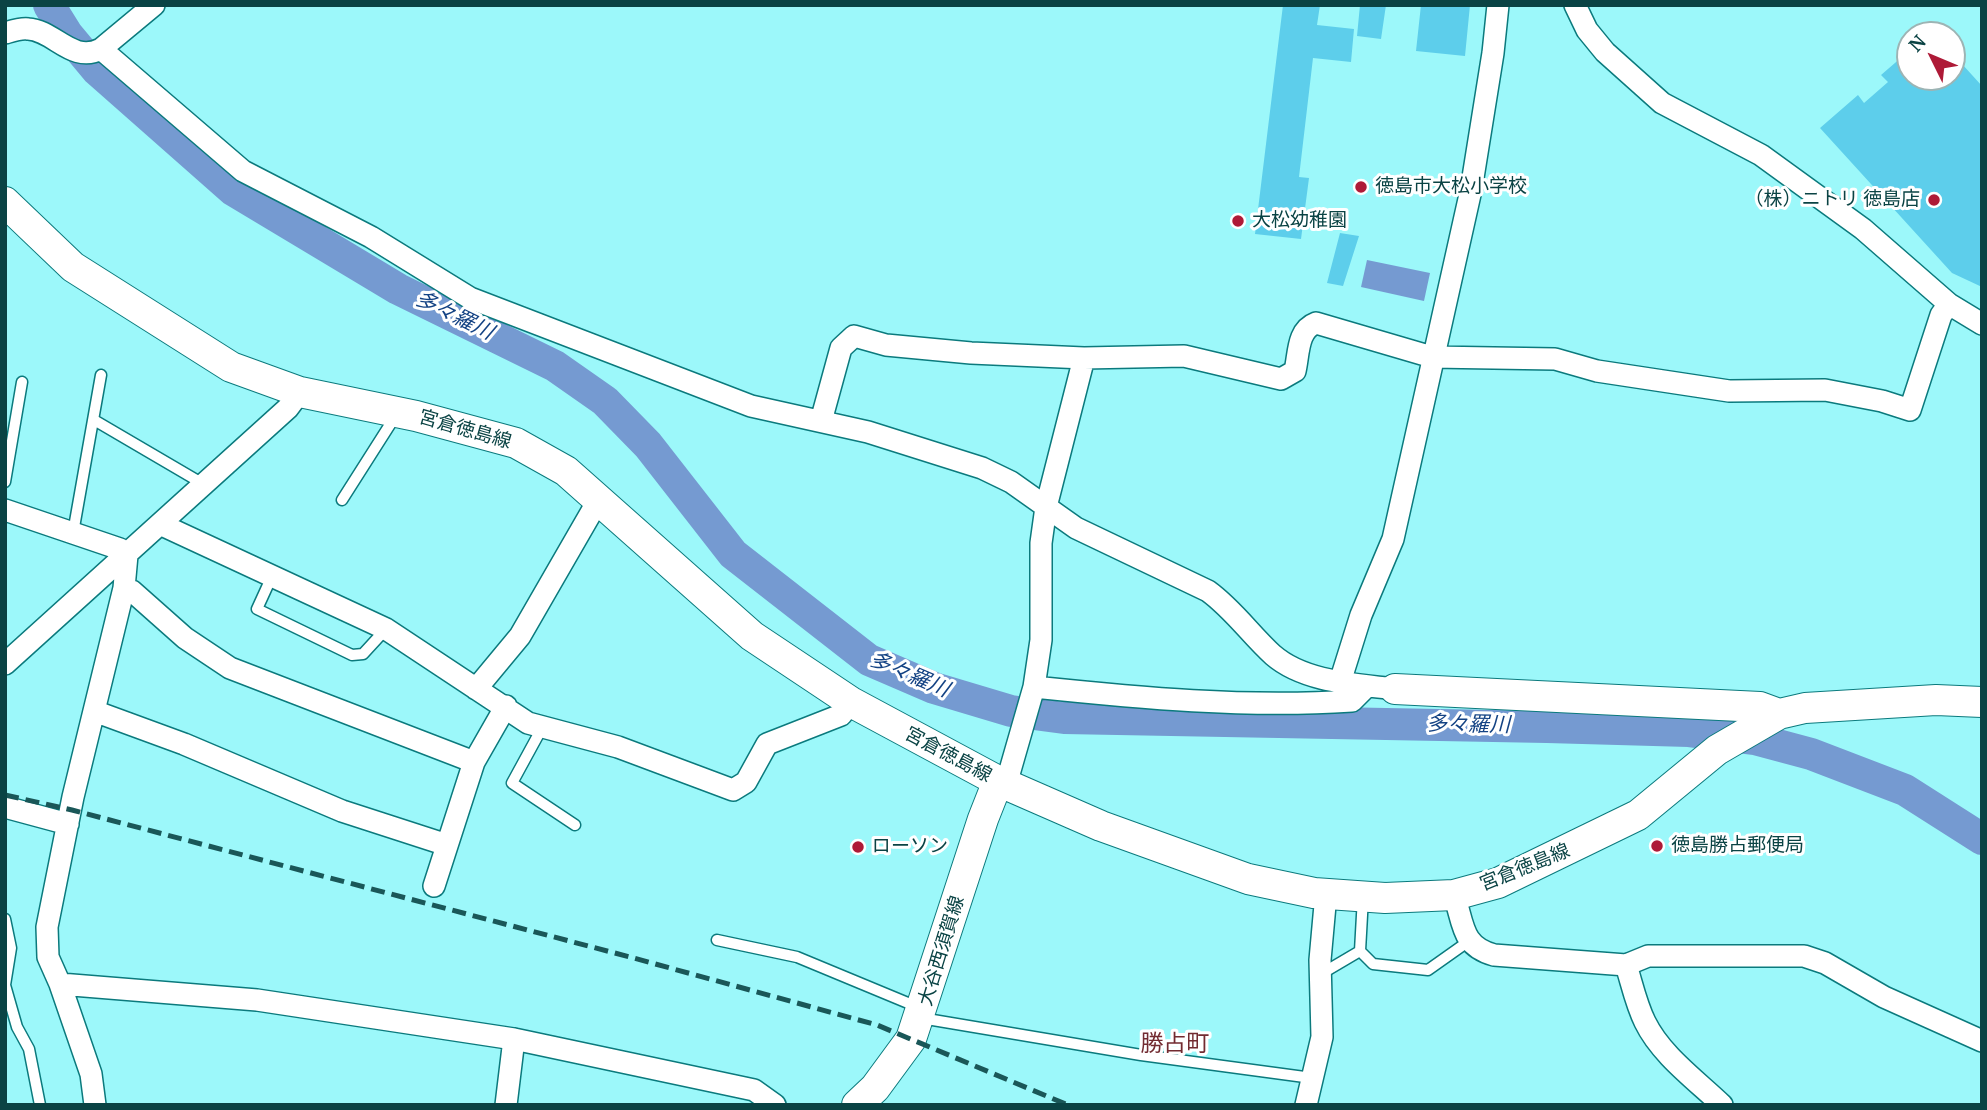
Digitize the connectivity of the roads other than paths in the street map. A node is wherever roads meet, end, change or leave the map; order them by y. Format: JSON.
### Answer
{"nodes":[{"id":1,"x":154,"y":5,"type":"edge"},
{"id":2,"x":1497,"y":5,"type":"edge"},
{"id":3,"x":1557,"y":5,"type":"edge"},
{"id":4,"x":1577,"y":11,"type":"edge"},
{"id":5,"x":5,"y":33,"type":"edge"},
{"id":6,"x":98,"y":51,"type":"junction"},
{"id":7,"x":5,"y":202,"type":"edge"},
{"id":8,"x":1949,"y":304,"type":"junction"},
{"id":9,"x":1982,"y":324,"type":"edge"},
{"id":10,"x":1432,"y":357,"type":"junction"},
{"id":11,"x":1084,"y":358,"type":"junction"},
{"id":12,"x":101,"y":375,"type":"dead end"},
{"id":13,"x":22,"y":382,"type":"dead end"},
{"id":14,"x":300,"y":392,"type":"junction"},
{"id":15,"x":393,"y":411,"type":"junction"},
{"id":16,"x":94,"y":420,"type":"junction"},
{"id":17,"x":821,"y":421,"type":"junction"},
{"id":18,"x":5,"y":482,"type":"edge"},
{"id":19,"x":205,"y":485,"type":"junction"},
{"id":20,"x":599,"y":499,"type":"junction"},
{"id":21,"x":342,"y":500,"type":"dead end"},
{"id":22,"x":1046,"y":507,"type":"junction"},
{"id":23,"x":5,"y":510,"type":"edge"},
{"id":24,"x":162,"y":525,"type":"junction"},
{"id":25,"x":73,"y":533,"type":"junction"},
{"id":26,"x":127,"y":555,"type":"junction"},
{"id":27,"x":273,"y":574,"type":"junction"},
{"id":28,"x":124,"y":588,"type":"junction"},
{"id":29,"x":386,"y":629,"type":"junction"},
{"id":30,"x":5,"y":664,"type":"edge"},
{"id":31,"x":1340,"y":682,"type":"junction"},
{"id":32,"x":1381,"y":687,"type":"junction"},
{"id":33,"x":476,"y":689,"type":"junction"},
{"id":34,"x":1033,"y":692,"type":"junction"},
{"id":35,"x":851,"y":702,"type":"junction"},
{"id":36,"x":1982,"y":702,"type":"edge"},
{"id":37,"x":506,"y":706,"type":"junction"},
{"id":38,"x":94,"y":711,"type":"junction"},
{"id":39,"x":1771,"y":718,"type":"junction"},
{"id":40,"x":542,"y":728,"type":"junction"},
{"id":41,"x":474,"y":762,"type":"junction"},
{"id":42,"x":998,"y":781,"type":"junction"},
{"id":43,"x":5,"y":807,"type":"edge"},
{"id":44,"x":68,"y":824,"type":"junction"},
{"id":45,"x":575,"y":825,"type":"dead end"},
{"id":46,"x":447,"y":845,"type":"junction"},
{"id":47,"x":434,"y":886,"type":"dead end"},
{"id":48,"x":1326,"y":894,"type":"junction"},
{"id":49,"x":1454,"y":895,"type":"junction"},
{"id":50,"x":1363,"y":896,"type":"junction"},
{"id":51,"x":5,"y":919,"type":"edge"},
{"id":52,"x":718,"y":940,"type":"dead end"},
{"id":53,"x":1469,"y":941,"type":"junction"},
{"id":54,"x":1360,"y":951,"type":"junction"},
{"id":55,"x":1626,"y":965,"type":"junction"},
{"id":56,"x":1321,"y":974,"type":"junction"},
{"id":57,"x":60,"y":984,"type":"junction"},
{"id":58,"x":5,"y":985,"type":"edge"},
{"id":59,"x":922,"y":1013,"type":"junction"},
{"id":60,"x":514,"y":1039,"type":"junction"},
{"id":61,"x":1982,"y":1041,"type":"edge"},
{"id":62,"x":1312,"y":1078,"type":"junction"},
{"id":63,"x":40,"y":1105,"type":"edge"},
{"id":64,"x":95,"y":1105,"type":"edge"},
{"id":65,"x":506,"y":1105,"type":"edge"},
{"id":66,"x":775,"y":1105,"type":"edge"},
{"id":67,"x":858,"y":1105,"type":"edge"},
{"id":68,"x":1306,"y":1105,"type":"edge"},
{"id":69,"x":1722,"y":1105,"type":"edge"}],
"edges":[{"from":1,"to":6,"type":"street"},
{"from":2,"to":10,"type":"street"},
{"from":3,"to":4,"type":"street"},
{"from":4,"to":8,"type":"street"},
{"from":5,"to":6,"type":"street"},
{"from":6,"to":17,"type":"street"},
{"from":7,"to":14,"type":"main road","name":"宮倉徳島線"},
{"from":8,"to":9,"type":"street"},
{"from":8,"to":10,"type":"street"},
{"from":10,"to":11,"type":"street"},
{"from":10,"to":31,"type":"street"},
{"from":11,"to":17,"type":"street"},
{"from":11,"to":22,"type":"street"},
{"from":12,"to":16,"type":"lane"},
{"from":13,"to":18,"type":"lane"},
{"from":14,"to":15,"type":"main road","name":"宮倉徳島線"},
{"from":14,"to":19,"type":"street"},
{"from":15,"to":20,"type":"main road","name":"宮倉徳島線"},
{"from":15,"to":21,"type":"lane"},
{"from":16,"to":19,"type":"lane"},
{"from":16,"to":25,"type":"lane"},
{"from":17,"to":22,"type":"street"},
{"from":19,"to":24,"type":"street"},
{"from":20,"to":33,"type":"street"},
{"from":20,"to":35,"type":"main road","name":"宮倉徳島線"},
{"from":22,"to":31,"type":"street"},
{"from":22,"to":34,"type":"street"},
{"from":23,"to":25,"type":"street"},
{"from":24,"to":26,"type":"street"},
{"from":24,"to":27,"type":"street"},
{"from":25,"to":26,"type":"street"},
{"from":26,"to":28,"type":"street"},
{"from":26,"to":30,"type":"street"},
{"from":27,"to":29,"type":"street"},
{"from":27,"to":29,"type":"lane"},
{"from":28,"to":38,"type":"street"},
{"from":28,"to":41,"type":"street"},
{"from":29,"to":33,"type":"street"},
{"from":31,"to":32,"type":"street"},
{"from":32,"to":34,"type":"street"},
{"from":32,"to":39,"type":"main road"},
{"from":33,"to":37,"type":"street"},
{"from":34,"to":42,"type":"street"},
{"from":35,"to":40,"type":"street"},
{"from":35,"to":42,"type":"main road","name":"宮倉徳島線"},
{"from":36,"to":39,"type":"main road","name":"宮倉徳島線"},
{"from":37,"to":40,"type":"street"},
{"from":37,"to":41,"type":"street"},
{"from":38,"to":44,"type":"street"},
{"from":38,"to":46,"type":"street"},
{"from":39,"to":49,"type":"main road","name":"宮倉徳島線"},
{"from":40,"to":45,"type":"lane"},
{"from":41,"to":46,"type":"street"},
{"from":42,"to":48,"type":"main road","name":"宮倉徳島線"},
{"from":42,"to":59,"type":"main road","name":"大谷西須賀線"},
{"from":43,"to":44,"type":"street"},
{"from":44,"to":57,"type":"street"},
{"from":46,"to":47,"type":"street"},
{"from":48,"to":50,"type":"main road","name":"宮倉徳島線"},
{"from":48,"to":56,"type":"street"},
{"from":49,"to":50,"type":"main road","name":"宮倉徳島線"},
{"from":49,"to":53,"type":"street"},
{"from":50,"to":54,"type":"lane"},
{"from":51,"to":58,"type":"lane"},
{"from":52,"to":59,"type":"lane"},
{"from":53,"to":54,"type":"lane"},
{"from":53,"to":55,"type":"street"},
{"from":54,"to":56,"type":"lane"},
{"from":55,"to":61,"type":"street"},
{"from":55,"to":69,"type":"street"},
{"from":56,"to":62,"type":"street"},
{"from":57,"to":60,"type":"street"},
{"from":57,"to":64,"type":"street"},
{"from":58,"to":63,"type":"lane"},
{"from":59,"to":62,"type":"lane"},
{"from":59,"to":67,"type":"main road","name":"大谷西須賀線"},
{"from":60,"to":65,"type":"street"},
{"from":60,"to":66,"type":"street"},
{"from":62,"to":68,"type":"street"}]}
